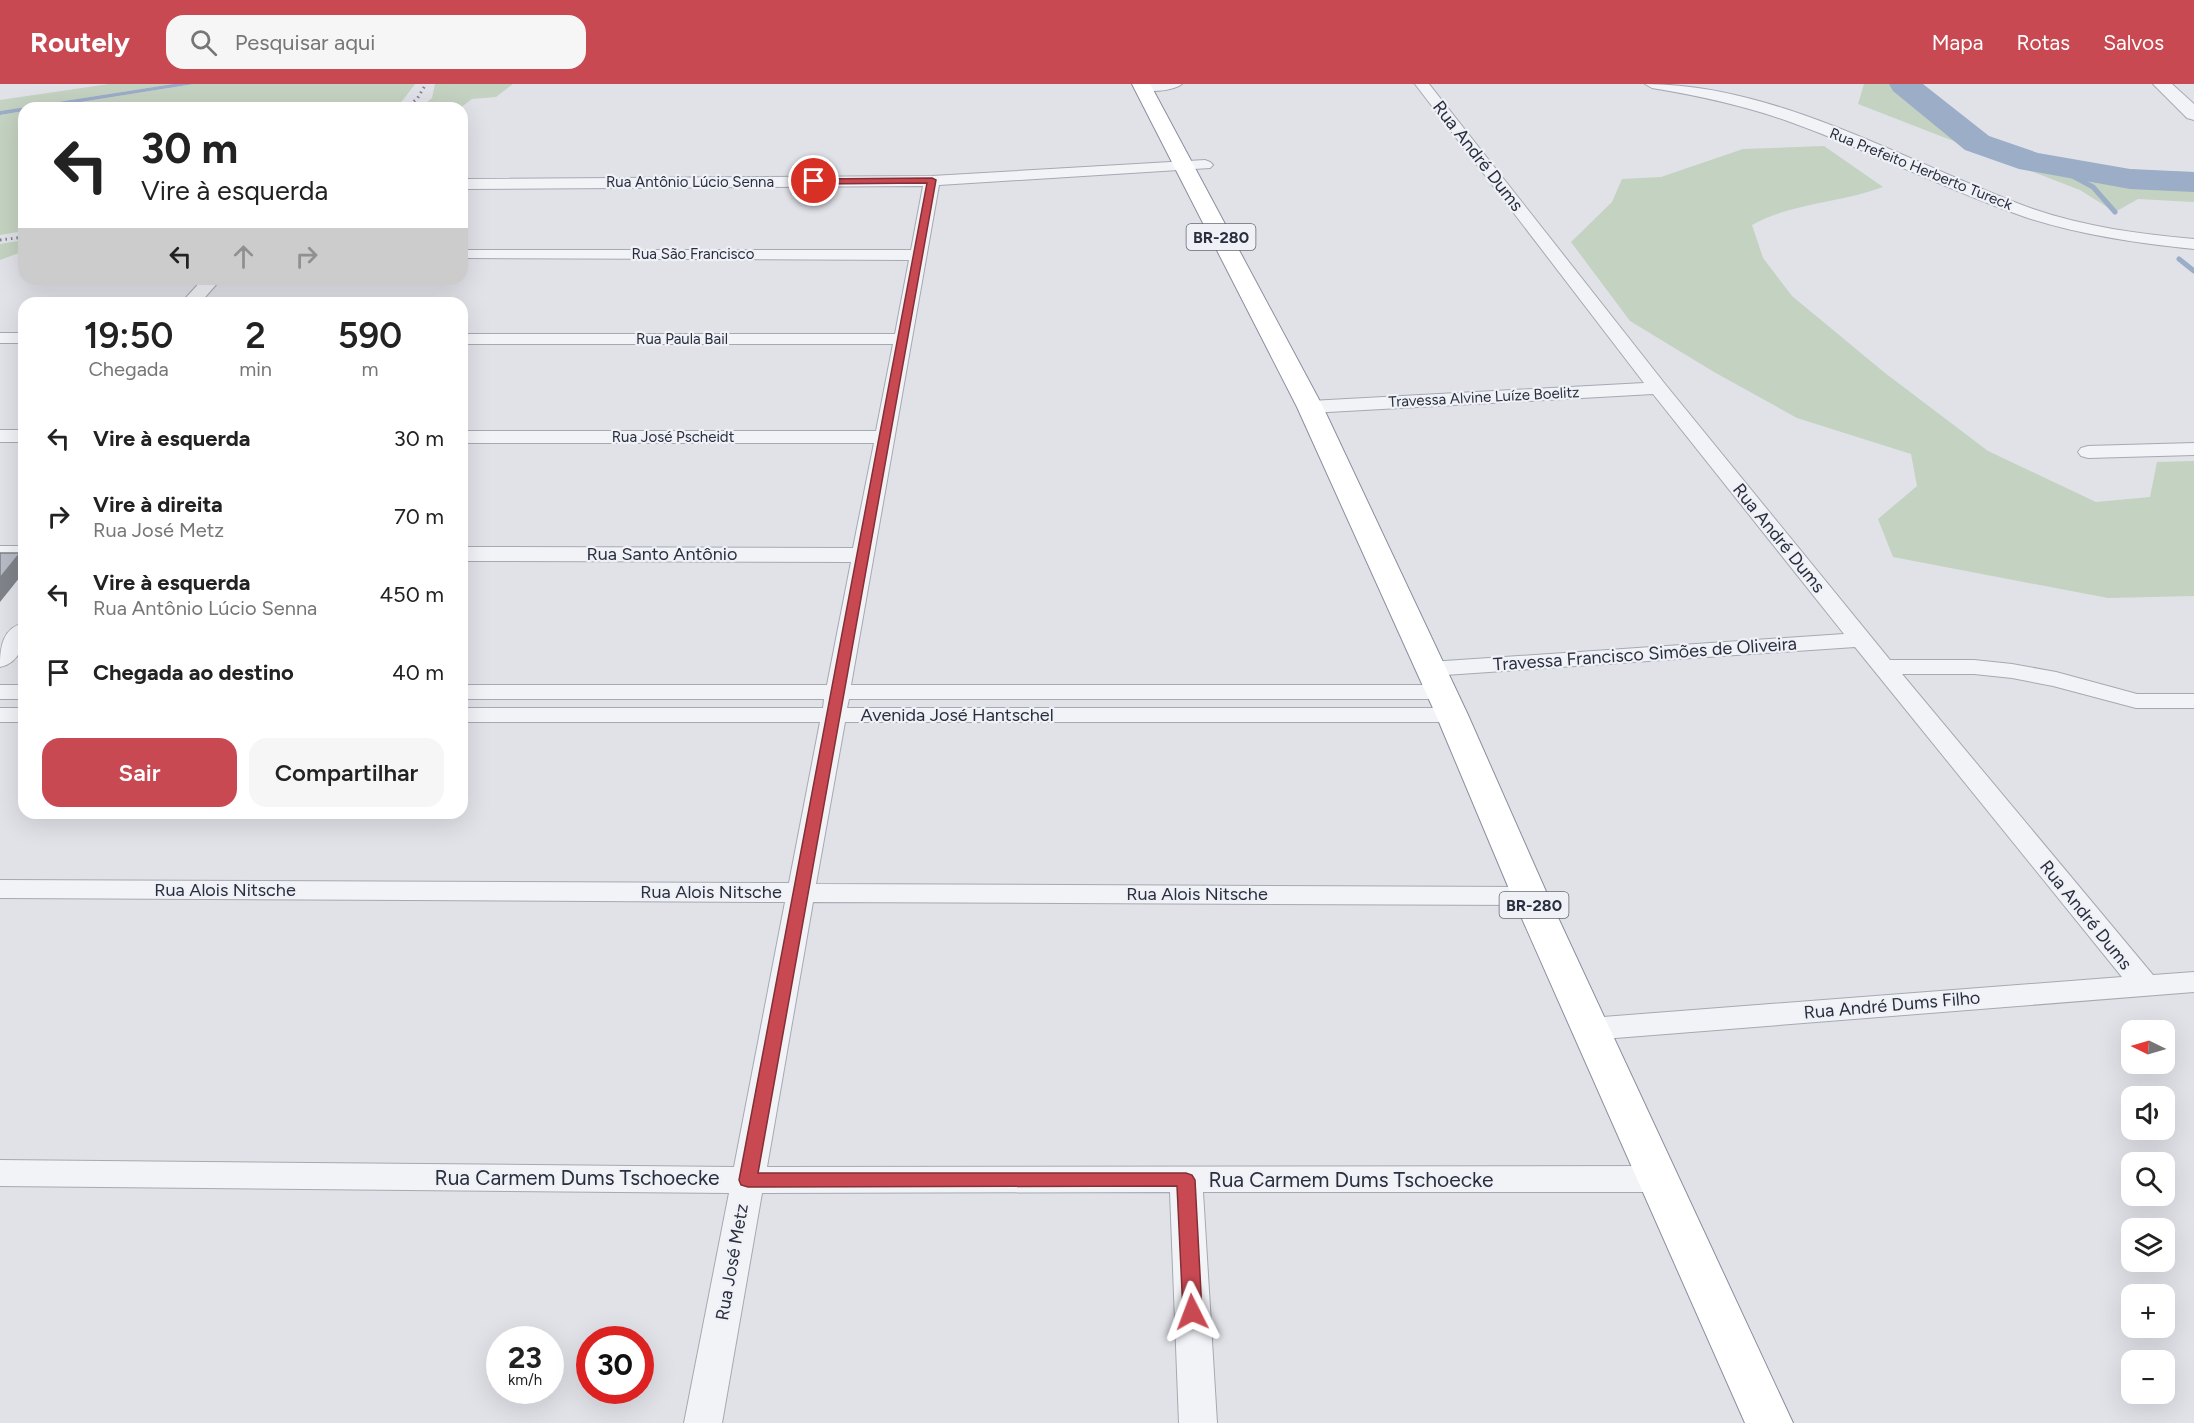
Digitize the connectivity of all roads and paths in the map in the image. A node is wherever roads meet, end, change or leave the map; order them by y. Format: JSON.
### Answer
{"nodes":[{"id":1,"x":1168,"y":84,"type":"edge"},
{"id":2,"x":1422,"y":84,"type":"edge"},
{"id":3,"x":1652,"y":84,"type":"edge"},
{"id":4,"x":2162,"y":84,"type":"edge"},
{"id":5,"x":1142,"y":85,"type":"edge"},
{"id":6,"x":1176,"y":94,"type":"edge"},
{"id":7,"x":2194,"y":114,"type":"edge"},
{"id":8,"x":1196,"y":145,"type":"dead end"},
{"id":9,"x":1183,"y":165,"type":"junction"},
{"id":10,"x":1205,"y":165,"type":"junction"},
{"id":11,"x":932,"y":180,"type":"junction"},
{"id":12,"x":468,"y":184,"type":"edge"},
{"id":13,"x":2194,"y":243,"type":"edge"},
{"id":14,"x":468,"y":253,"type":"dead end"},
{"id":15,"x":918,"y":255,"type":"junction"},
{"id":16,"x":206,"y":285,"type":"edge"},
{"id":17,"x":196,"y":297,"type":"edge"},
{"id":18,"x":0,"y":338,"type":"edge"},
{"id":19,"x":18,"y":338,"type":"edge"},
{"id":20,"x":468,"y":339,"type":"edge"},
{"id":21,"x":902,"y":339,"type":"junction"},
{"id":22,"x":1658,"y":388,"type":"junction"},
{"id":23,"x":1305,"y":397,"type":"junction"},
{"id":24,"x":0,"y":436,"type":"edge"},
{"id":25,"x":18,"y":436,"type":"edge"},
{"id":26,"x":468,"y":437,"type":"edge"},
{"id":27,"x":884,"y":437,"type":"junction"},
{"id":28,"x":2194,"y":449,"type":"edge"},
{"id":29,"x":2088,"y":452,"type":"dead end"},
{"id":30,"x":0,"y":553,"type":"edge"},
{"id":31,"x":18,"y":553,"type":"edge"},
{"id":32,"x":468,"y":554,"type":"edge"},
{"id":33,"x":862,"y":555,"type":"junction"},
{"id":34,"x":18,"y":638,"type":"edge"},
{"id":35,"x":1861,"y":640,"type":"junction"},
{"id":36,"x":0,"y":660,"type":"edge"},
{"id":37,"x":1883,"y":667,"type":"junction"},
{"id":38,"x":0,"y":692,"type":"edge"},
{"id":39,"x":18,"y":692,"type":"edge"},
{"id":40,"x":468,"y":692,"type":"edge"},
{"id":41,"x":1441,"y":692,"type":"junction"},
{"id":42,"x":2194,"y":701,"type":"edge"},
{"id":43,"x":835,"y":704,"type":"junction"},
{"id":44,"x":468,"y":715,"type":"edge"},
{"id":45,"x":0,"y":716,"type":"edge"},
{"id":46,"x":18,"y":716,"type":"edge"},
{"id":47,"x":0,"y":889,"type":"edge"},
{"id":48,"x":801,"y":892,"type":"junction"},
{"id":49,"x":1530,"y":896,"type":"junction"},
{"id":50,"x":2194,"y":982,"type":"edge"},
{"id":51,"x":2145,"y":985,"type":"junction"},
{"id":52,"x":1590,"y":1029,"type":"junction"},
{"id":53,"x":0,"y":1173,"type":"edge"},
{"id":54,"x":1658,"y":1179,"type":"junction"},
{"id":55,"x":748,"y":1180,"type":"junction"},
{"id":56,"x":1186,"y":1180,"type":"junction"},
{"id":57,"x":703,"y":1423,"type":"edge"},
{"id":58,"x":1198,"y":1423,"type":"edge"},
{"id":59,"x":1768,"y":1423,"type":"edge"}],
"edges":[{"from":1,"to":5,"type":"street"},
{"from":1,"to":6,"type":"highway"},
{"from":2,"to":22,"type":"street","name":"Rua André Dums"},
{"from":3,"to":13,"type":"street","name":"Rua Prefeito Herberto Tureck"},
{"from":4,"to":7,"type":"street"},
{"from":5,"to":9,"type":"highway","number":"BR-280"},
{"from":8,"to":10,"type":"highway","number":"BR-280"},
{"from":9,"to":10,"type":"street","name":"Rua Antônio Lúcio Senna"},
{"from":9,"to":11,"type":"street","name":"Rua Antônio Lúcio Senna"},
{"from":9,"to":23,"type":"highway","number":"BR-280"},
{"from":10,"to":23,"type":"highway","number":"BR-280"},
{"from":11,"to":12,"type":"street","name":"Rua Antônio Lúcio Senna"},
{"from":11,"to":15,"type":"street","name":"Rua José Metz"},
{"from":14,"to":15,"type":"street","name":"Rua São Francisco"},
{"from":15,"to":21,"type":"street","name":"Rua José Metz"},
{"from":16,"to":17,"type":"street"},
{"from":18,"to":19,"type":"street"},
{"from":20,"to":21,"type":"street","name":"Rua Paula Bail"},
{"from":21,"to":27,"type":"street","name":"Rua José Metz"},
{"from":22,"to":23,"type":"street","name":"Travessa Alvine Luíze Boelitz"},
{"from":22,"to":35,"type":"street","name":"Rua André Dums"},
{"from":23,"to":41,"type":"highway","number":"BR-280"},
{"from":24,"to":25,"type":"street"},
{"from":26,"to":27,"type":"street","name":"Rua José Pscheidt"},
{"from":27,"to":33,"type":"street","name":"Rua José Metz"},
{"from":28,"to":29,"type":"street"},
{"from":30,"to":31,"type":"street"},
{"from":32,"to":33,"type":"street","name":"Rua Santo Antônio"},
{"from":33,"to":43,"type":"street","name":"Rua José Metz"},
{"from":34,"to":36,"type":"street"},
{"from":35,"to":37,"type":"street","name":"Rua André Dums"},
{"from":35,"to":41,"type":"street","name":"Travessa Francisco Simões de Oliveira"},
{"from":37,"to":42,"type":"street"},
{"from":37,"to":51,"type":"street","name":"Rua André Dums"},
{"from":38,"to":39,"type":"street"},
{"from":40,"to":43,"type":"street","name":"Avenida José Hantschel"},
{"from":41,"to":43,"type":"street","name":"Avenida José Hantschel"},
{"from":41,"to":49,"type":"highway","number":"BR-280"},
{"from":43,"to":44,"type":"street","name":"Avenida José Hantschel"},
{"from":43,"to":48,"type":"street","name":"Rua José Metz"},
{"from":45,"to":46,"type":"street"},
{"from":47,"to":48,"type":"street","name":"Rua Alois Nitsche"},
{"from":48,"to":49,"type":"street","name":"Rua Alois Nitsche"},
{"from":48,"to":55,"type":"street","name":"Rua José Metz"},
{"from":49,"to":52,"type":"highway","number":"BR-280"},
{"from":50,"to":51,"type":"street","name":"Rua André Dums Filho"},
{"from":51,"to":52,"type":"street","name":"Rua André Dums Filho"},
{"from":52,"to":54,"type":"highway","number":"BR-280"},
{"from":53,"to":55,"type":"street","name":"Rua Carmem Dums Tschoecke"},
{"from":54,"to":56,"type":"street","name":"Rua Carmem Dums Tschoecke"},
{"from":54,"to":59,"type":"highway","number":"BR-280"},
{"from":55,"to":56,"type":"street","name":"Rua Carmem Dums Tschoecke"},
{"from":55,"to":57,"type":"street","name":"Rua José Metz"},
{"from":56,"to":58,"type":"street"}]}
